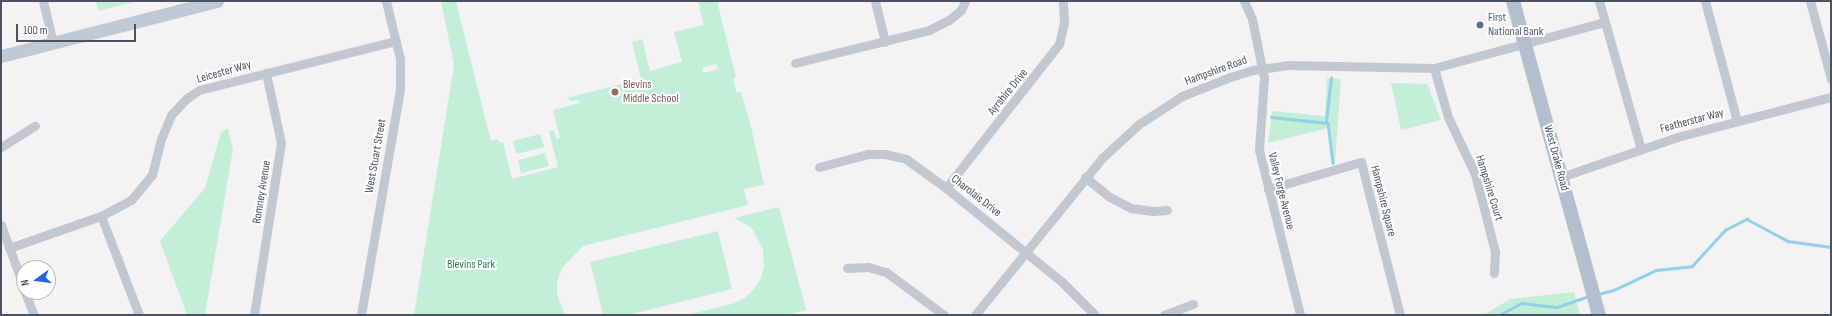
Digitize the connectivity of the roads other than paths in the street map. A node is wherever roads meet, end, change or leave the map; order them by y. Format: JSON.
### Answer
{"nodes":[{"id":1,"x":43,"y":1,"type":"edge"},
{"id":2,"x":217,"y":1,"type":"edge"},
{"id":3,"x":386,"y":1,"type":"edge"},
{"id":4,"x":875,"y":1,"type":"edge"},
{"id":5,"x":1063,"y":1,"type":"edge"},
{"id":6,"x":1244,"y":1,"type":"edge"},
{"id":7,"x":1513,"y":1,"type":"edge"},
{"id":8,"x":1599,"y":1,"type":"edge"},
{"id":9,"x":1705,"y":1,"type":"edge"},
{"id":10,"x":1810,"y":1,"type":"edge"},
{"id":11,"x":965,"y":2,"type":"edge"},
{"id":12,"x":1604,"y":22,"type":"junction"},
{"id":13,"x":396,"y":41,"type":"junction"},
{"id":14,"x":885,"y":42,"type":"junction"},
{"id":15,"x":53,"y":43,"type":"junction"},
{"id":16,"x":1525,"y":45,"type":"junction"},
{"id":17,"x":1,"y":56,"type":"edge"},
{"id":18,"x":795,"y":63,"type":"dead end"},
{"id":19,"x":1262,"y":68,"type":"junction"},
{"id":20,"x":1434,"y":68,"type":"junction"},
{"id":21,"x":266,"y":73,"type":"junction"},
{"id":22,"x":1831,"y":79,"type":"edge"},
{"id":23,"x":1831,"y":97,"type":"edge"},
{"id":24,"x":1737,"y":121,"type":"junction"},
{"id":25,"x":35,"y":126,"type":"dead end"},
{"id":26,"x":1,"y":147,"type":"edge"},
{"id":27,"x":1641,"y":149,"type":"junction"},
{"id":28,"x":819,"y":167,"type":"dead end"},
{"id":29,"x":1085,"y":177,"type":"junction"},
{"id":30,"x":1561,"y":177,"type":"junction"},
{"id":31,"x":946,"y":188,"type":"junction"},
{"id":32,"x":1268,"y":189,"type":"junction"},
{"id":33,"x":1167,"y":210,"type":"dead end"},
{"id":34,"x":101,"y":216,"type":"junction"},
{"id":35,"x":1,"y":225,"type":"edge"},
{"id":36,"x":9,"y":248,"type":"junction"},
{"id":37,"x":1026,"y":253,"type":"junction"},
{"id":38,"x":16,"y":267,"type":"edge"},
{"id":39,"x":847,"y":268,"type":"dead end"},
{"id":40,"x":1494,"y":273,"type":"dead end"},
{"id":41,"x":28,"y":300,"type":"edge"},
{"id":42,"x":1193,"y":304,"type":"dead end"},
{"id":43,"x":1598,"y":310,"type":"edge"},
{"id":44,"x":34,"y":315,"type":"edge"},
{"id":45,"x":139,"y":315,"type":"edge"},
{"id":46,"x":254,"y":315,"type":"edge"},
{"id":47,"x":361,"y":315,"type":"edge"},
{"id":48,"x":944,"y":315,"type":"edge"},
{"id":49,"x":974,"y":315,"type":"edge"},
{"id":50,"x":1095,"y":315,"type":"edge"},
{"id":51,"x":1164,"y":315,"type":"edge"},
{"id":52,"x":1300,"y":315,"type":"edge"},
{"id":53,"x":1400,"y":315,"type":"edge"}],
"edges":[{"from":1,"to":15,"type":"street"},
{"from":2,"to":15,"type":"main road"},
{"from":3,"to":13,"type":"street","name":"West Stuart Street"},
{"from":4,"to":14,"type":"street"},
{"from":5,"to":31,"type":"street","name":"Ayrshire Drive"},
{"from":6,"to":19,"type":"street","name":"Valley Forge Avenue"},
{"from":7,"to":16,"type":"main road","name":"West Drake Road"},
{"from":8,"to":12,"type":"street"},
{"from":9,"to":24,"type":"street"},
{"from":10,"to":22,"type":"street"},
{"from":11,"to":14,"type":"street"},
{"from":12,"to":16,"type":"street","name":"Hampshire Road"},
{"from":12,"to":27,"type":"street"},
{"from":13,"to":21,"type":"street","name":"Leicester Way"},
{"from":13,"to":47,"type":"street","name":"West Stuart Street"},
{"from":14,"to":18,"type":"street"},
{"from":15,"to":17,"type":"main road"},
{"from":16,"to":20,"type":"street","name":"Hampshire Road"},
{"from":16,"to":30,"type":"main road","name":"West Drake Road"},
{"from":19,"to":20,"type":"street","name":"Hampshire Road"},
{"from":19,"to":29,"type":"street","name":"Hampshire Road"},
{"from":19,"to":32,"type":"street","name":"Valley Forge Avenue"},
{"from":20,"to":40,"type":"street","name":"Hampshire Court"},
{"from":21,"to":34,"type":"street","name":"Leicester Way"},
{"from":21,"to":46,"type":"street","name":"Romney Avenue"},
{"from":23,"to":24,"type":"street","name":"Featherstar Way"},
{"from":24,"to":27,"type":"street","name":"Featherstar Way"},
{"from":25,"to":26,"type":"street"},
{"from":27,"to":30,"type":"street","name":"Featherstar Way"},
{"from":28,"to":31,"type":"street","name":"Charolais Drive"},
{"from":29,"to":33,"type":"street"},
{"from":29,"to":37,"type":"street","name":"Hampshire Road"},
{"from":30,"to":43,"type":"main road","name":"West Drake Road"},
{"from":31,"to":37,"type":"street","name":"Charolais Drive"},
{"from":32,"to":52,"type":"street","name":"Valley Forge Avenue"},
{"from":32,"to":53,"type":"street","name":"Hampshire Square"},
{"from":34,"to":36,"type":"street","name":"Leicester Way"},
{"from":34,"to":45,"type":"street"},
{"from":35,"to":36,"type":"street"},
{"from":36,"to":38,"type":"street"},
{"from":37,"to":49,"type":"street","name":"Hampshire Road"},
{"from":37,"to":50,"type":"street","name":"Charolais Drive"},
{"from":39,"to":48,"type":"street"},
{"from":41,"to":44,"type":"street"},
{"from":42,"to":51,"type":"street"}]}
